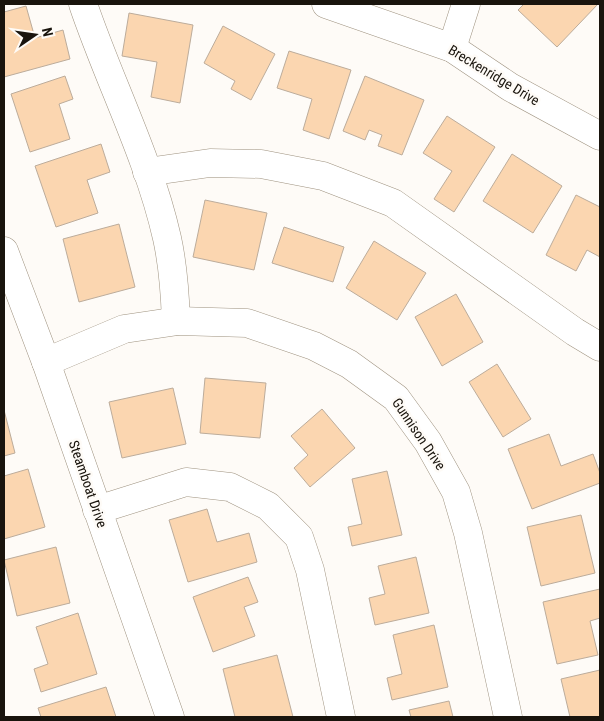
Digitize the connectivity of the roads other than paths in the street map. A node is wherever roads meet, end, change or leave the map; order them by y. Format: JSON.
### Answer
{"nodes":[{"id":1,"x":83,"y":4,"type":"edge"},
{"id":2,"x":326,"y":4,"type":"edge"},
{"id":3,"x":466,"y":4,"type":"edge"},
{"id":4,"x":452,"y":48,"type":"junction"},
{"id":5,"x":600,"y":136,"type":"edge"},
{"id":6,"x":147,"y":172,"type":"junction"},
{"id":7,"x":4,"y":251,"type":"edge"},
{"id":8,"x":176,"y":321,"type":"junction"},
{"id":9,"x":600,"y":347,"type":"edge"},
{"id":10,"x":46,"y":362,"type":"junction"},
{"id":11,"x":98,"y":510,"type":"junction"},
{"id":12,"x":170,"y":717,"type":"edge"},
{"id":13,"x":341,"y":717,"type":"edge"},
{"id":14,"x":508,"y":717,"type":"edge"}],
"edges":[{"from":1,"to":6,"type":"street"},
{"from":2,"to":4,"type":"street","name":"Breckenridge Drive"},
{"from":3,"to":4,"type":"street"},
{"from":4,"to":5,"type":"street","name":"Breckenridge Drive"},
{"from":6,"to":8,"type":"street"},
{"from":6,"to":9,"type":"street"},
{"from":7,"to":10,"type":"street","name":"Steamboat Drive"},
{"from":8,"to":10,"type":"street","name":"Gunnison Drive"},
{"from":8,"to":14,"type":"street","name":"Gunnison Drive"},
{"from":10,"to":11,"type":"street","name":"Steamboat Drive"},
{"from":11,"to":12,"type":"street","name":"Steamboat Drive"},
{"from":11,"to":13,"type":"street"}]}
